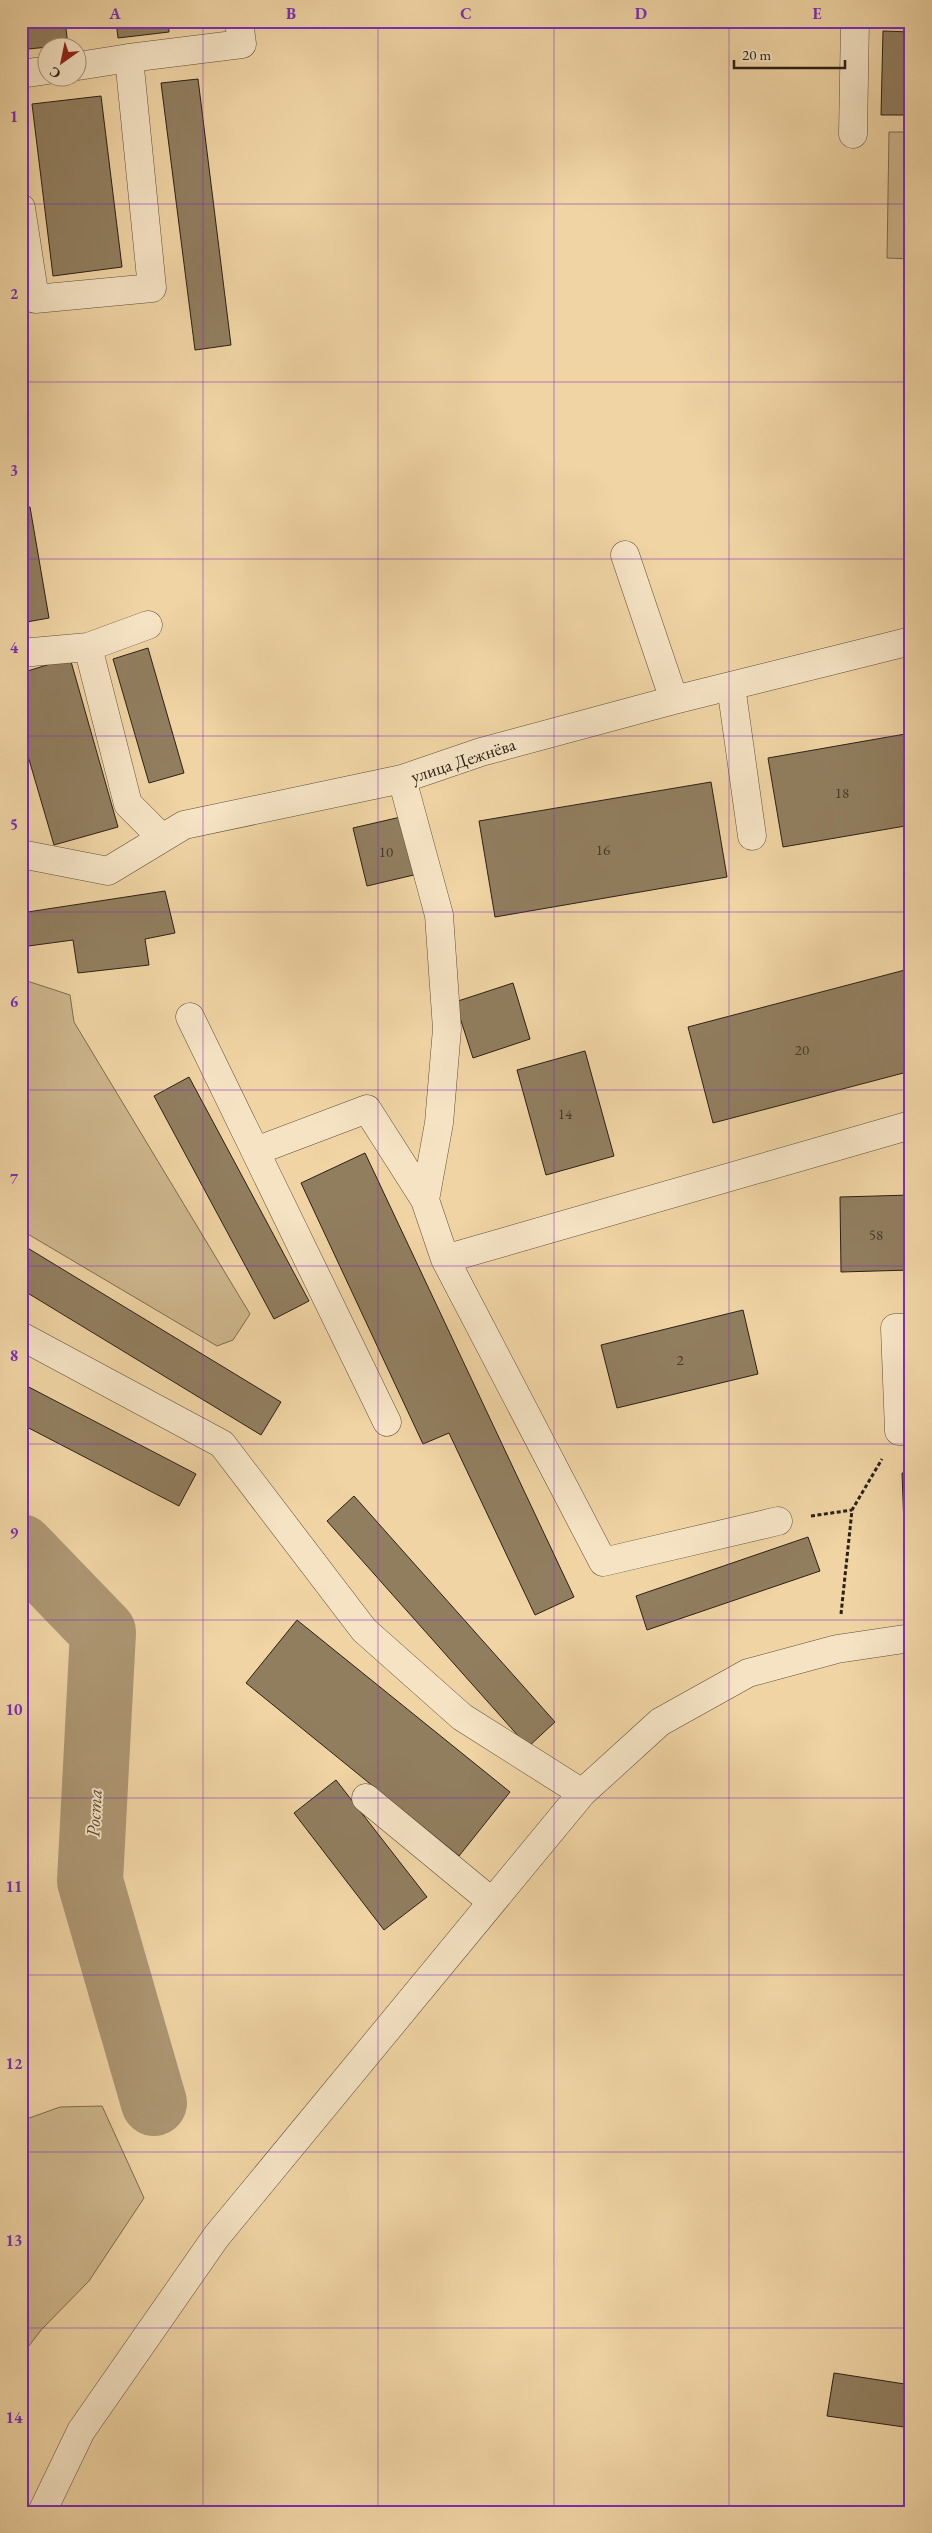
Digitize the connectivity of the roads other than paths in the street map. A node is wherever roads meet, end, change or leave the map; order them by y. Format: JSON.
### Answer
{"nodes":[{"id":1,"x":239,"y":21,"type":"edge"},
{"id":2,"x":854,"y":21,"type":"edge"},
{"id":3,"x":130,"y":58,"type":"junction"},
{"id":4,"x":88,"y":64,"type":"edge"},
{"id":5,"x":38,"y":71,"type":"edge"},
{"id":6,"x":21,"y":74,"type":"edge"},
{"id":7,"x":853,"y":134,"type":"dead end"},
{"id":8,"x":21,"y":208,"type":"edge"},
{"id":9,"x":625,"y":555,"type":"dead end"},
{"id":10,"x":148,"y":624,"type":"dead end"},
{"id":11,"x":911,"y":641,"type":"edge"},
{"id":12,"x":88,"y":647,"type":"junction"},
{"id":13,"x":21,"y":653,"type":"edge"},
{"id":14,"x":731,"y":686,"type":"junction"},
{"id":15,"x":674,"y":700,"type":"junction"},
{"id":16,"x":402,"y":779,"type":"junction"},
{"id":17,"x":752,"y":836,"type":"dead end"},
{"id":18,"x":162,"y":838,"type":"junction"},
{"id":19,"x":21,"y":854,"type":"edge"},
{"id":20,"x":190,"y":1017,"type":"dead end"},
{"id":21,"x":911,"y":1125,"type":"edge"},
{"id":22,"x":256,"y":1150,"type":"junction"},
{"id":23,"x":425,"y":1200,"type":"junction"},
{"id":24,"x":445,"y":1259,"type":"junction"},
{"id":25,"x":911,"y":1328,"type":"edge"},
{"id":26,"x":21,"y":1336,"type":"edge"},
{"id":27,"x":387,"y":1422,"type":"dead end"},
{"id":28,"x":905,"y":1431,"type":"edge"},
{"id":29,"x":778,"y":1521,"type":"road end"},
{"id":30,"x":911,"y":1638,"type":"edge"},
{"id":31,"x":582,"y":1793,"type":"junction"},
{"id":32,"x":366,"y":1798,"type":"dead end"},
{"id":33,"x":492,"y":1902,"type":"junction"},
{"id":34,"x":42,"y":2512,"type":"edge"}],
"edges":[{"from":1,"to":3,"type":"street"},
{"from":2,"to":7,"type":"street"},
{"from":3,"to":4,"type":"street"},
{"from":3,"to":8,"type":"street"},
{"from":5,"to":6,"type":"street"},
{"from":9,"to":15,"type":"street"},
{"from":10,"to":12,"type":"street"},
{"from":11,"to":14,"type":"street","name":"улица Дежнёва"},
{"from":12,"to":13,"type":"street"},
{"from":12,"to":18,"type":"street"},
{"from":14,"to":15,"type":"street","name":"улица Дежнёва"},
{"from":14,"to":17,"type":"street"},
{"from":15,"to":16,"type":"street","name":"улица Дежнёва"},
{"from":16,"to":18,"type":"street","name":"улица Дежнёва"},
{"from":16,"to":23,"type":"street"},
{"from":18,"to":19,"type":"street","name":"улица Дежнёва"},
{"from":20,"to":22,"type":"street"},
{"from":21,"to":24,"type":"street"},
{"from":22,"to":23,"type":"street"},
{"from":22,"to":27,"type":"street"},
{"from":23,"to":24,"type":"street"},
{"from":24,"to":29,"type":"street"},
{"from":25,"to":28,"type":"street"},
{"from":26,"to":31,"type":"street"},
{"from":30,"to":31,"type":"street"},
{"from":31,"to":33,"type":"street"},
{"from":32,"to":33,"type":"street"},
{"from":33,"to":34,"type":"street"}]}
